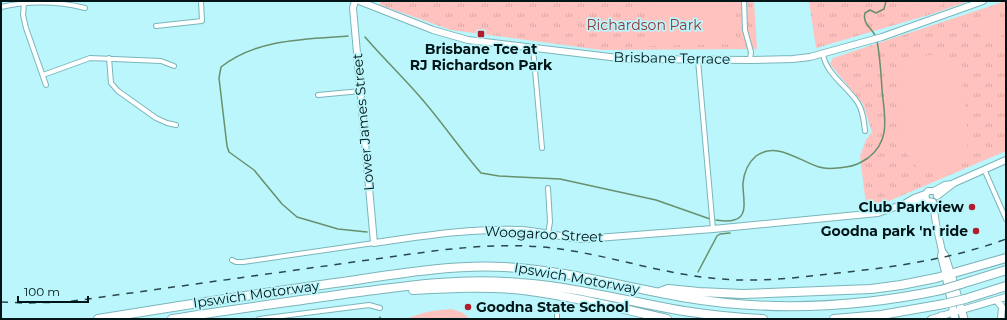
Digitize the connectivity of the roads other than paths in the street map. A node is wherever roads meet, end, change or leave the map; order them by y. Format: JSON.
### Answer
{"nodes":[{"id":1,"x":201,"y":1,"type":"edge"},
{"id":2,"x":356,"y":1,"type":"edge"},
{"id":3,"x":359,"y":1,"type":"edge"},
{"id":4,"x":744,"y":1,"type":"edge"},
{"id":5,"x":983,"y":1,"type":"edge"},
{"id":6,"x":24,"y":3,"type":"junction"},
{"id":7,"x":1,"y":7,"type":"edge"},
{"id":8,"x":84,"y":8,"type":"dead end"},
{"id":9,"x":156,"y":26,"type":"dead end"},
{"id":10,"x":533,"y":48,"type":"junction"},
{"id":11,"x":823,"y":54,"type":"junction"},
{"id":12,"x":109,"y":58,"type":"junction"},
{"id":13,"x":698,"y":60,"type":"junction"},
{"id":14,"x":750,"y":60,"type":"junction"},
{"id":15,"x":174,"y":66,"type":"dead end"},
{"id":16,"x":43,"y":75,"type":"junction"},
{"id":17,"x":46,"y":84,"type":"dead end"},
{"id":18,"x":361,"y":90,"type":"junction"},
{"id":19,"x":318,"y":95,"type":"dead end"},
{"id":20,"x":176,"y":125,"type":"dead end"},
{"id":21,"x":866,"y":130,"type":"dead end"},
{"id":22,"x":542,"y":148,"type":"dead end"},
{"id":23,"x":1006,"y":160,"type":"edge"},
{"id":24,"x":984,"y":169,"type":"junction"},
{"id":25,"x":548,"y":188,"type":"dead end"},
{"id":26,"x":935,"y":193,"type":"junction"},
{"id":27,"x":926,"y":197,"type":"junction"},
{"id":28,"x":933,"y":202,"type":"junction"},
{"id":29,"x":1006,"y":219,"type":"edge"},
{"id":30,"x":713,"y":229,"type":"junction"},
{"id":31,"x":548,"y":234,"type":"junction"},
{"id":32,"x":374,"y":243,"type":"junction"},
{"id":33,"x":1006,"y":258,"type":"edge"},
{"id":34,"x":232,"y":260,"type":"dead end"},
{"id":35,"x":1006,"y":270,"type":"edge"},
{"id":36,"x":948,"y":275,"type":"junction"},
{"id":37,"x":1006,"y":286,"type":"edge"},
{"id":38,"x":397,"y":287,"type":"junction"},
{"id":39,"x":659,"y":293,"type":"junction"},
{"id":40,"x":1006,"y":298,"type":"edge"},
{"id":41,"x":997,"y":301,"type":"junction"},
{"id":42,"x":380,"y":308,"type":"dead end"},
{"id":43,"x":957,"y":314,"type":"edge"},
{"id":44,"x":942,"y":318,"type":"edge"},
{"id":45,"x":98,"y":319,"type":"edge"},
{"id":46,"x":172,"y":319,"type":"edge"},
{"id":47,"x":259,"y":319,"type":"edge"},
{"id":48,"x":666,"y":319,"type":"edge"},
{"id":49,"x":763,"y":319,"type":"edge"},
{"id":50,"x":834,"y":319,"type":"edge"},
{"id":51,"x":931,"y":319,"type":"edge"},
{"id":52,"x":964,"y":319,"type":"edge"},
{"id":53,"x":1001,"y":319,"type":"edge"}],
"edges":[{"from":1,"to":9,"type":"street"},
{"from":2,"to":18,"type":"main road","name":"Lower James Street"},
{"from":3,"to":10,"type":"main road","name":"Brisbane Terrace"},
{"from":4,"to":14,"type":"street"},
{"from":5,"to":11,"type":"main road","name":"Brisbane Terrace"},
{"from":6,"to":7,"type":"street"},
{"from":6,"to":8,"type":"street"},
{"from":6,"to":16,"type":"street"},
{"from":10,"to":13,"type":"main road","name":"Brisbane Terrace"},
{"from":10,"to":22,"type":"street"},
{"from":11,"to":14,"type":"main road","name":"Brisbane Terrace"},
{"from":11,"to":21,"type":"street"},
{"from":12,"to":15,"type":"street"},
{"from":12,"to":16,"type":"street"},
{"from":12,"to":20,"type":"street"},
{"from":13,"to":14,"type":"main road","name":"Brisbane Terrace"},
{"from":13,"to":30,"type":"street"},
{"from":16,"to":17,"type":"street"},
{"from":18,"to":19,"type":"street"},
{"from":18,"to":32,"type":"main road","name":"Lower James Street"},
{"from":23,"to":24,"type":"main road"},
{"from":24,"to":26,"type":"main road"},
{"from":24,"to":29,"type":"street"},
{"from":25,"to":31,"type":"street"},
{"from":26,"to":27,"type":"main road"},
{"from":26,"to":28,"type":"main road"},
{"from":27,"to":28,"type":"main road"},
{"from":27,"to":30,"type":"main road","name":"Woogaroo Street"},
{"from":28,"to":36,"type":"main road"},
{"from":30,"to":31,"type":"main road","name":"Woogaroo Street"},
{"from":31,"to":32,"type":"main road","name":"Woogaroo Street"},
{"from":32,"to":34,"type":"street","name":"Woogaroo Street"},
{"from":33,"to":36,"type":"highway"},
{"from":35,"to":39,"type":"highway","name":"Ipswich Motorway","bridge":true},
{"from":36,"to":39,"type":"highway"},
{"from":36,"to":43,"type":"main road"},
{"from":37,"to":50,"type":"highway","bridge":true},
{"from":38,"to":46,"type":"highway","name":"Ipswich Motorway"},
{"from":38,"to":48,"type":"highway"},
{"from":38,"to":49,"type":"highway","name":"Ipswich Motorway"},
{"from":39,"to":45,"type":"highway","name":"Ipswich Motorway"},
{"from":40,"to":41,"type":"main road"},
{"from":41,"to":43,"type":"main road"},
{"from":41,"to":53,"type":"main road"},
{"from":42,"to":47,"type":"street"},
{"from":43,"to":44,"type":"main road"},
{"from":43,"to":52,"type":"main road"},
{"from":44,"to":51,"type":"main road"}]}
